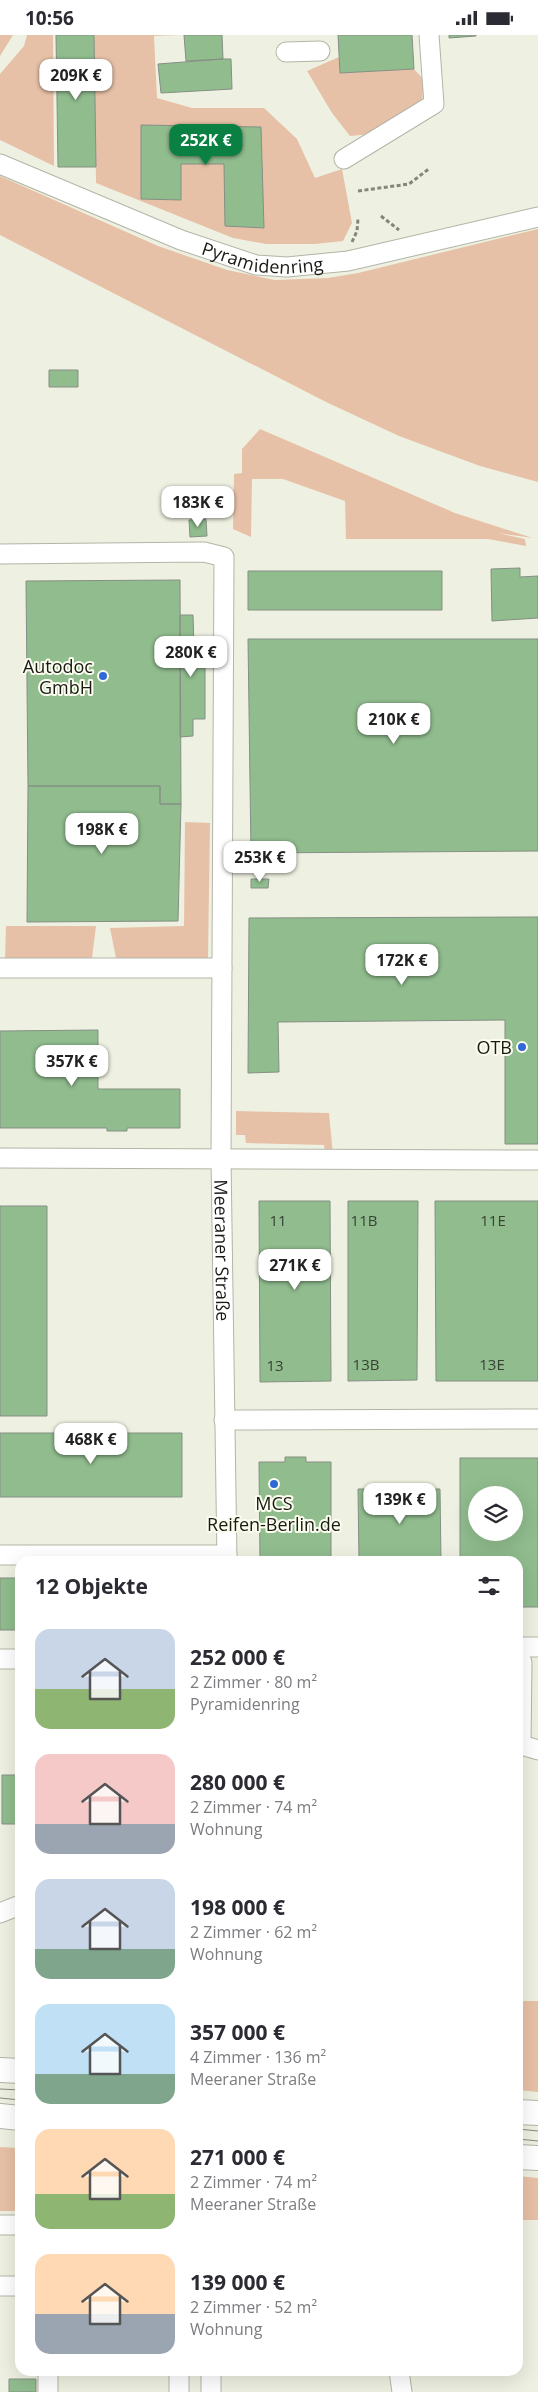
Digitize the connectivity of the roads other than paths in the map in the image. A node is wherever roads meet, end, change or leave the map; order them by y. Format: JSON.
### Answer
{"nodes":[{"id":1,"x":429,"y":35,"type":"edge"},
{"id":2,"x":320,"y":51,"type":"dead end"},
{"id":3,"x":286,"y":52,"type":"dead end"},
{"id":4,"x":344,"y":159,"type":"dead end"},
{"id":5,"x":0,"y":164,"type":"edge"},
{"id":6,"x":538,"y":217,"type":"edge"},
{"id":7,"x":0,"y":554,"type":"edge"},
{"id":8,"x":0,"y":968,"type":"edge"},
{"id":9,"x":222,"y":968,"type":"junction"},
{"id":10,"x":0,"y":1158,"type":"edge"},
{"id":11,"x":221,"y":1159,"type":"junction"},
{"id":12,"x":538,"y":1160,"type":"edge"},
{"id":13,"x":538,"y":1419,"type":"edge"},
{"id":14,"x":224,"y":1420,"type":"junction"},
{"id":15,"x":0,"y":1555,"type":"edge"},
{"id":16,"x":76,"y":1556,"type":"edge"},
{"id":17,"x":227,"y":1556,"type":"edge"},
{"id":18,"x":538,"y":1647,"type":"edge"},
{"id":19,"x":523,"y":1654,"type":"edge"},
{"id":20,"x":0,"y":1659,"type":"edge"},
{"id":21,"x":15,"y":1659,"type":"edge"},
{"id":22,"x":523,"y":1710,"type":"edge"},
{"id":23,"x":525,"y":1746,"type":"edge"},
{"id":24,"x":15,"y":1907,"type":"edge"},
{"id":25,"x":0,"y":1913,"type":"edge"},
{"id":26,"x":0,"y":2069,"type":"edge"},
{"id":27,"x":15,"y":2070,"type":"edge"},
{"id":28,"x":523,"y":2112,"type":"edge"},
{"id":29,"x":538,"y":2113,"type":"edge"},
{"id":30,"x":0,"y":2116,"type":"edge"},
{"id":31,"x":15,"y":2117,"type":"edge"},
{"id":32,"x":0,"y":2225,"type":"edge"},
{"id":33,"x":15,"y":2225,"type":"edge"},
{"id":34,"x":0,"y":2285,"type":"edge"},
{"id":35,"x":15,"y":2286,"type":"edge"},
{"id":36,"x":48,"y":2376,"type":"edge"},
{"id":37,"x":179,"y":2376,"type":"edge"},
{"id":38,"x":211,"y":2376,"type":"edge"},
{"id":39,"x":399,"y":2376,"type":"edge"},
{"id":40,"x":48,"y":2392,"type":"edge"},
{"id":41,"x":179,"y":2392,"type":"edge"},
{"id":42,"x":211,"y":2392,"type":"edge"},
{"id":43,"x":402,"y":2392,"type":"edge"}],
"edges":[{"from":1,"to":4,"type":"street"},
{"from":2,"to":3,"type":"street"},
{"from":5,"to":6,"type":"street","name":"Pyramidenring"},
{"from":7,"to":9,"type":"street"},
{"from":8,"to":9,"type":"street"},
{"from":9,"to":11,"type":"street"},
{"from":10,"to":11,"type":"street","name":"Meeraner Straße"},
{"from":11,"to":12,"type":"street"},
{"from":11,"to":14,"type":"street","name":"Meeraner Straße"},
{"from":13,"to":14,"type":"street"},
{"from":14,"to":17,"type":"street","name":"Meeraner Straße"},
{"from":15,"to":16,"type":"street"},
{"from":18,"to":19,"type":"street"},
{"from":20,"to":21,"type":"street"},
{"from":22,"to":23,"type":"street"},
{"from":24,"to":25,"type":"street"},
{"from":26,"to":27,"type":"main road"},
{"from":28,"to":29,"type":"main road"},
{"from":30,"to":31,"type":"main road"},
{"from":32,"to":33,"type":"street"},
{"from":34,"to":35,"type":"street"},
{"from":36,"to":40,"type":"street"},
{"from":37,"to":41,"type":"street"},
{"from":38,"to":42,"type":"street"},
{"from":39,"to":43,"type":"street"}]}
